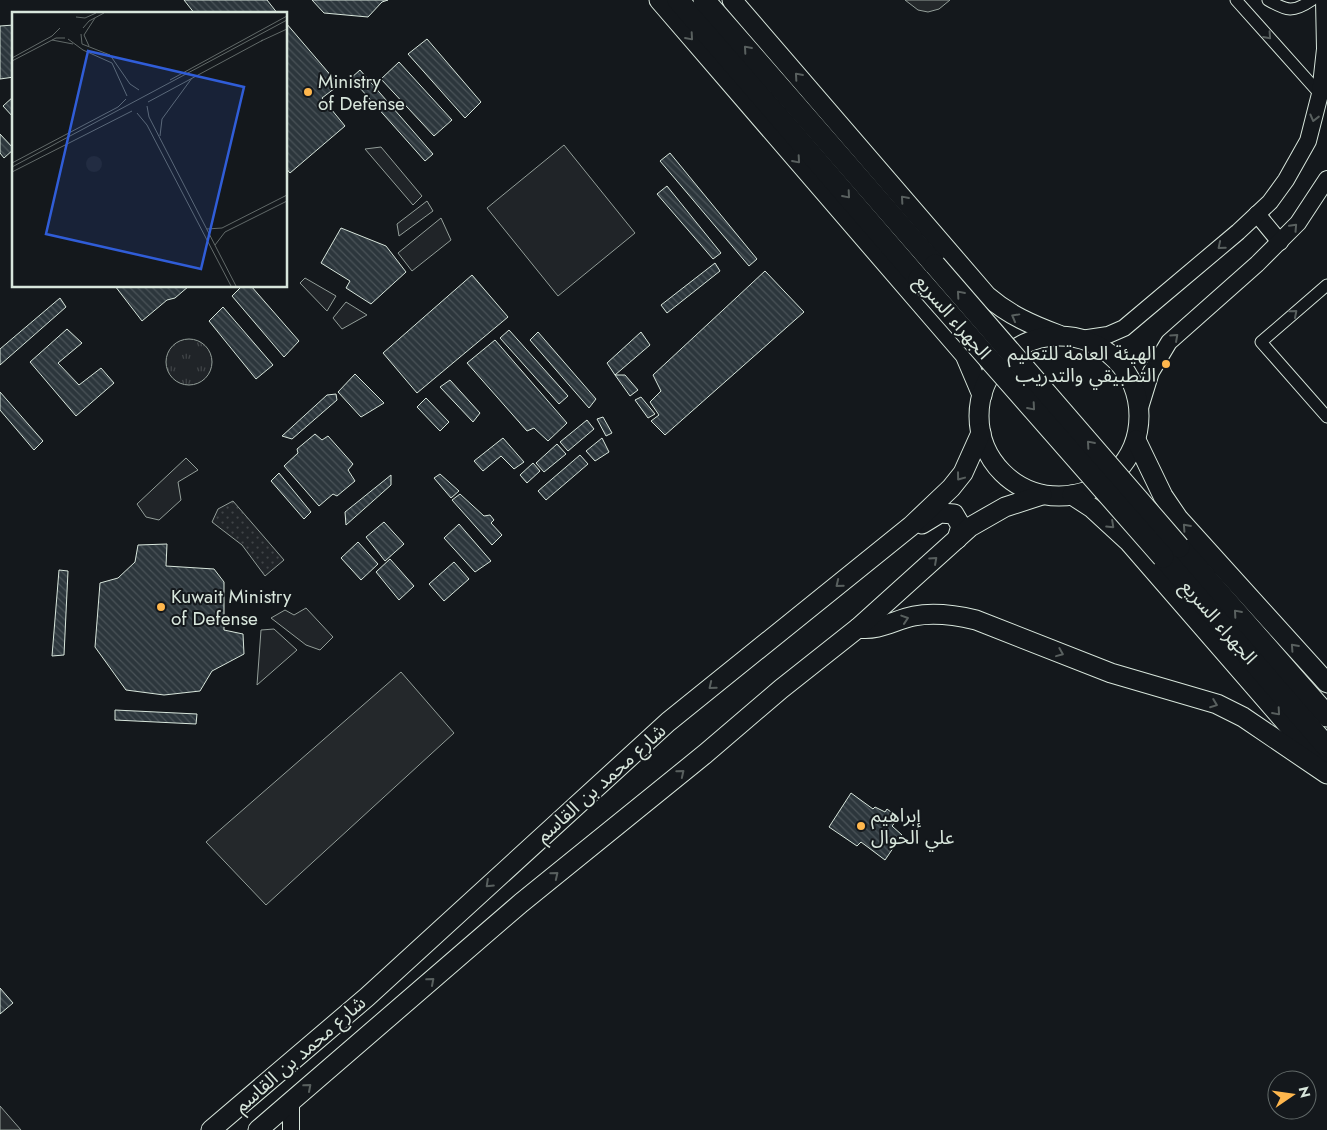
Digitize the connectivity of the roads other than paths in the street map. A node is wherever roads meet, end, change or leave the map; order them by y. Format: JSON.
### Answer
{"nodes":[{"id":1,"x":658,"y":0,"type":"edge"},
{"id":2,"x":678,"y":0,"type":"edge"},
{"id":3,"x":704,"y":0,"type":"edge"},
{"id":4,"x":732,"y":0,"type":"edge"},
{"id":5,"x":1236,"y":0,"type":"edge"},
{"id":6,"x":1268,"y":0,"type":"edge"},
{"id":7,"x":1312,"y":0,"type":"edge"},
{"id":8,"x":1324,"y":0,"type":"edge"},
{"id":9,"x":1320,"y":94,"type":"junction"},
{"id":10,"x":1327,"y":180,"type":"edge"},
{"id":11,"x":1257,"y":214,"type":"junction"},
{"id":12,"x":1280,"y":242,"type":"junction"},
{"id":13,"x":1327,"y":285,"type":"edge"},
{"id":14,"x":1060,"y":336,"type":"junction"},
{"id":15,"x":1081,"y":339,"type":"junction"},
{"id":16,"x":982,"y":395,"type":"junction"},
{"id":17,"x":1139,"y":411,"type":"junction"},
{"id":18,"x":1327,"y":417,"type":"edge"},
{"id":19,"x":981,"y":433,"type":"junction"},
{"id":20,"x":1136,"y":440,"type":"junction"},
{"id":21,"x":1042,"y":495,"type":"junction"},
{"id":22,"x":1072,"y":495,"type":"junction"},
{"id":23,"x":911,"y":526,"type":"junction"},
{"id":24,"x":957,"y":539,"type":"junction"},
{"id":25,"x":858,"y":628,"type":"junction"},
{"id":26,"x":1327,"y":684,"type":"edge"},
{"id":27,"x":1327,"y":716,"type":"edge"},
{"id":28,"x":1327,"y":747,"type":"edge"},
{"id":29,"x":1327,"y":770,"type":"edge"},
{"id":30,"x":1327,"y":774,"type":"edge"},
{"id":31,"x":291,"y":1102,"type":"junction"},
{"id":32,"x":211,"y":1130,"type":"edge"},
{"id":33,"x":258,"y":1130,"type":"edge"},
{"id":34,"x":291,"y":1130,"type":"edge"}],
"edges":[{"from":1,"to":16,"type":"main road","name":"الجهراء السريع","one_way":true},
{"from":2,"to":28,"type":"highway","name":"الجهراء السريع","one_way":true,"bridge":true},
{"from":27,"to":3,"type":"highway","name":"الجهراء السريع","one_way":true,"bridge":true},
{"from":14,"to":4,"type":"main road","name":"الجهراء السريع","one_way":true},
{"from":5,"to":9,"type":"street","one_way":true},
{"from":6,"to":7,"type":"street"},
{"from":8,"to":9,"type":"street"},
{"from":9,"to":11,"type":"street","one_way":true},
{"from":12,"to":10,"type":"street","one_way":true},
{"from":11,"to":12,"type":"street"},
{"from":11,"to":15,"type":"street","one_way":true},
{"from":17,"to":12,"type":"street","one_way":true},
{"from":18,"to":13,"type":"street","one_way":true},
{"from":14,"to":15,"type":"main road"},
{"from":14,"to":16,"type":"main road"},
{"from":15,"to":17,"type":"main road"},
{"from":16,"to":19,"type":"main road"},
{"from":17,"to":20,"type":"main road"},
{"from":19,"to":21,"type":"main road"},
{"from":19,"to":23,"type":"main road","name":"شارع محمد بن القاسم","one_way":true},
{"from":20,"to":22,"type":"main road"},
{"from":26,"to":20,"type":"main road","name":"الجهراء السريع","one_way":true},
{"from":21,"to":22,"type":"main road"},
{"from":21,"to":24,"type":"main road","name":"شارع محمد بن القاسم"},
{"from":22,"to":29,"type":"main road","name":"الجهراء السريع","one_way":true},
{"from":23,"to":24,"type":"main road"},
{"from":23,"to":32,"type":"main road","name":"شارع محمد بن القاسم","one_way":true},
{"from":25,"to":24,"type":"main road","name":"شارع محمد بن القاسم","one_way":true},
{"from":25,"to":30,"type":"main road","one_way":true},
{"from":31,"to":25,"type":"main road","name":"شارع محمد بن القاسم","one_way":true},
{"from":31,"to":33,"type":"main road","name":"شارع محمد بن القاسم"},
{"from":31,"to":34,"type":"street"}]}
